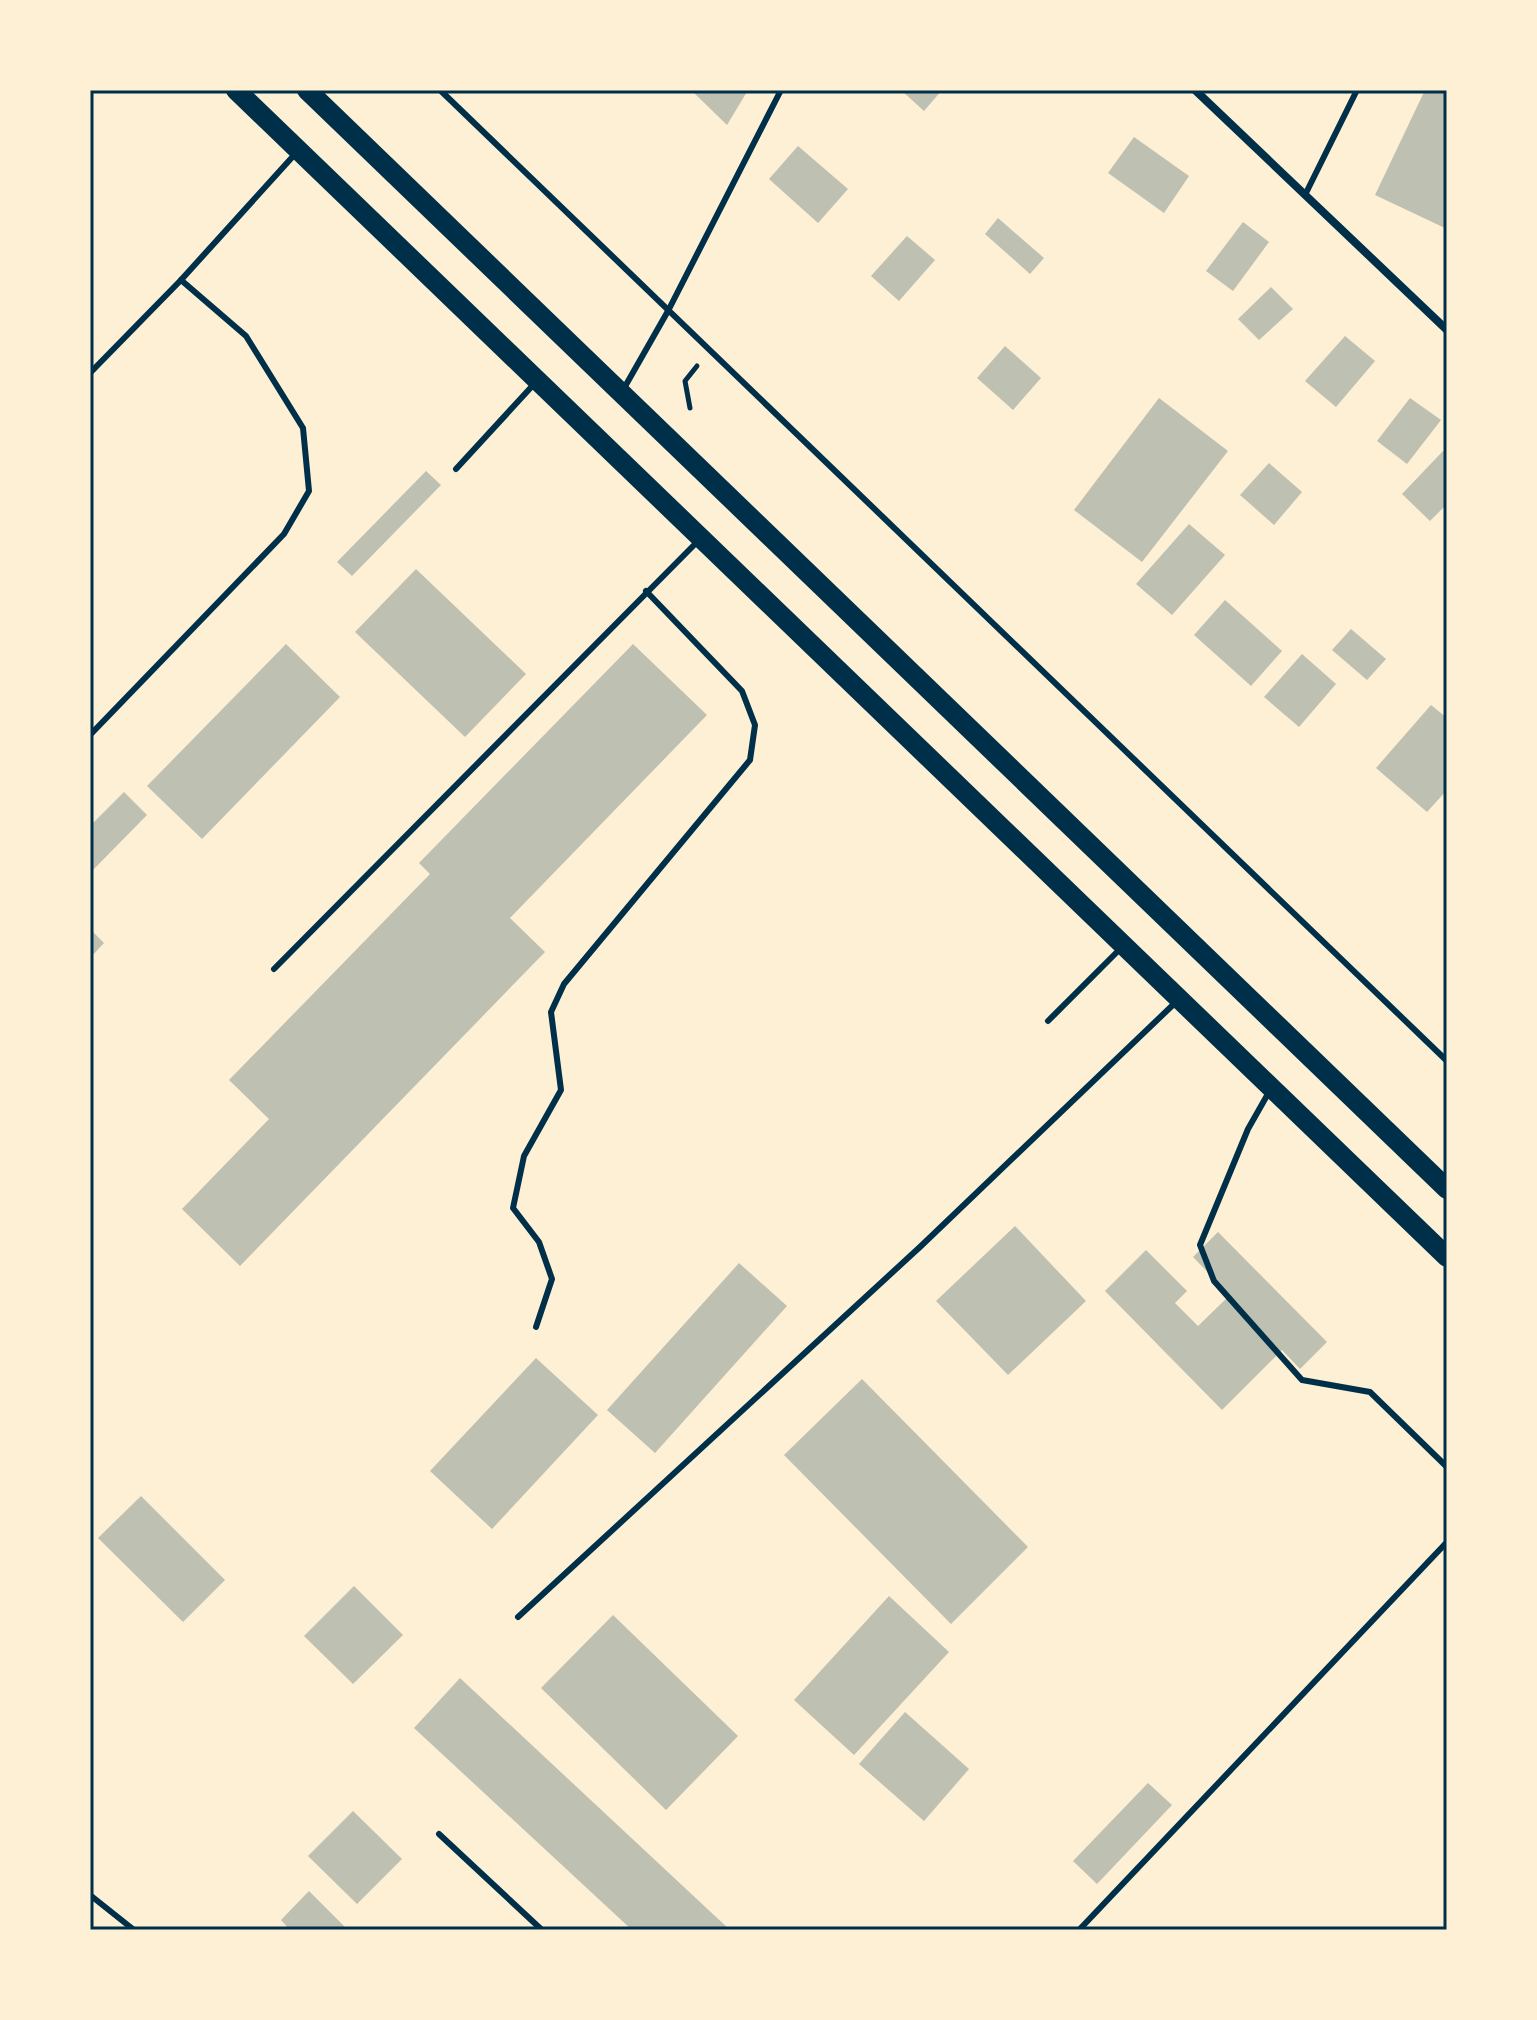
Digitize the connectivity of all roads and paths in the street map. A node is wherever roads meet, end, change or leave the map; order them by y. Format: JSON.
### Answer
{"nodes":[{"id":1,"x":236,"y":90,"type":"edge"},
{"id":2,"x":307,"y":90,"type":"edge"},
{"id":3,"x":440,"y":90,"type":"edge"},
{"id":4,"x":781,"y":90,"type":"edge"},
{"id":5,"x":1195,"y":90,"type":"edge"},
{"id":6,"x":1357,"y":90,"type":"edge"},
{"id":7,"x":299,"y":150,"type":"junction"},
{"id":8,"x":1305,"y":195,"type":"junction"},
{"id":9,"x":181,"y":280,"type":"junction"},
{"id":10,"x":668,"y":311,"type":"junction"},
{"id":11,"x":1447,"y":330,"type":"edge"},
{"id":12,"x":710,"y":353,"type":"junction"},
{"id":13,"x":90,"y":373,"type":"edge"},
{"id":14,"x":537,"y":380,"type":"junction"},
{"id":15,"x":621,"y":394,"type":"junction"},
{"id":16,"x":690,"y":408,"type":"dead end"},
{"id":17,"x":456,"y":469,"type":"dead end"},
{"id":18,"x":701,"y":538,"type":"junction"},
{"id":19,"x":646,"y":591,"type":"junction"},
{"id":20,"x":90,"y":735,"type":"edge"},
{"id":21,"x":1123,"y":945,"type":"junction"},
{"id":22,"x":274,"y":969,"type":"dead end"},
{"id":23,"x":1179,"y":999,"type":"junction"},
{"id":24,"x":1048,"y":1021,"type":"dead end"},
{"id":25,"x":1447,"y":1061,"type":"edge"},
{"id":26,"x":1271,"y":1088,"type":"junction"},
{"id":27,"x":1447,"y":1189,"type":"edge"},
{"id":28,"x":1447,"y":1257,"type":"edge"},
{"id":29,"x":536,"y":1327,"type":"dead end"},
{"id":30,"x":1447,"y":1467,"type":"edge"},
{"id":31,"x":1447,"y":1542,"type":"edge"},
{"id":32,"x":518,"y":1617,"type":"dead end"},
{"id":33,"x":439,"y":1834,"type":"dead end"},
{"id":34,"x":90,"y":1895,"type":"edge"},
{"id":35,"x":134,"y":1930,"type":"edge"},
{"id":36,"x":542,"y":1930,"type":"edge"},
{"id":37,"x":1079,"y":1930,"type":"edge"}],
"edges":[{"from":1,"to":7,"type":"main road"},
{"from":2,"to":15,"type":"main road"},
{"from":3,"to":10,"type":"lane"},
{"from":4,"to":10,"type":"lane"},
{"from":5,"to":8,"type":"street"},
{"from":6,"to":8,"type":"lane"},
{"from":7,"to":9,"type":"lane"},
{"from":7,"to":14,"type":"main road"},
{"from":8,"to":11,"type":"street"},
{"from":9,"to":13,"type":"lane"},
{"from":9,"to":20,"type":"lane"},
{"from":10,"to":12,"type":"lane"},
{"from":10,"to":15,"type":"lane"},
{"from":12,"to":16,"type":"path"},
{"from":12,"to":25,"type":"lane"},
{"from":14,"to":17,"type":"lane"},
{"from":14,"to":18,"type":"main road"},
{"from":15,"to":27,"type":"main road"},
{"from":18,"to":19,"type":"lane"},
{"from":18,"to":21,"type":"main road"},
{"from":19,"to":22,"type":"lane"},
{"from":19,"to":29,"type":"lane"},
{"from":21,"to":23,"type":"main road"},
{"from":21,"to":24,"type":"lane"},
{"from":23,"to":26,"type":"main road"},
{"from":23,"to":32,"type":"lane"},
{"from":26,"to":28,"type":"main road"},
{"from":26,"to":30,"type":"lane"},
{"from":31,"to":37,"type":"lane"},
{"from":33,"to":36,"type":"lane"},
{"from":34,"to":35,"type":"lane"}]}
